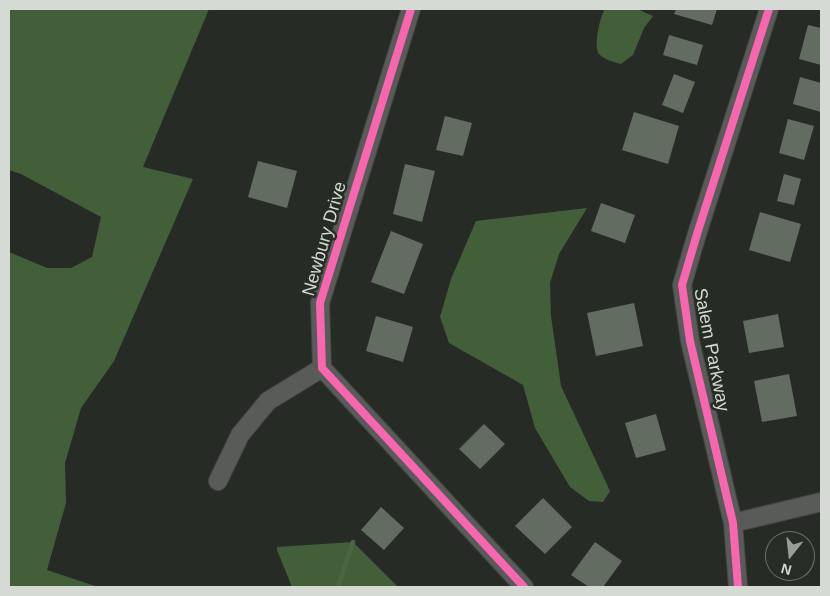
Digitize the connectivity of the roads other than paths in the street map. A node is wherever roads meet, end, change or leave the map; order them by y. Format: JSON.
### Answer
{"nodes":[{"id":1,"x":411,"y":9,"type":"edge"},
{"id":2,"x":769,"y":9,"type":"edge"},
{"id":3,"x":322,"y":368,"type":"junction"},
{"id":4,"x":218,"y":481,"type":"dead end"},
{"id":5,"x":821,"y":502,"type":"edge"},
{"id":6,"x":733,"y":523,"type":"junction"},
{"id":7,"x":524,"y":587,"type":"edge"},
{"id":8,"x":738,"y":587,"type":"edge"}],
"edges":[{"from":1,"to":3,"type":"street","name":"Newbury Drive"},
{"from":2,"to":6,"type":"street","name":"Salem Parkway"},
{"from":3,"to":4,"type":"street"},
{"from":3,"to":7,"type":"street"},
{"from":5,"to":6,"type":"street"},
{"from":6,"to":8,"type":"street","name":"Salem Parkway"}]}
